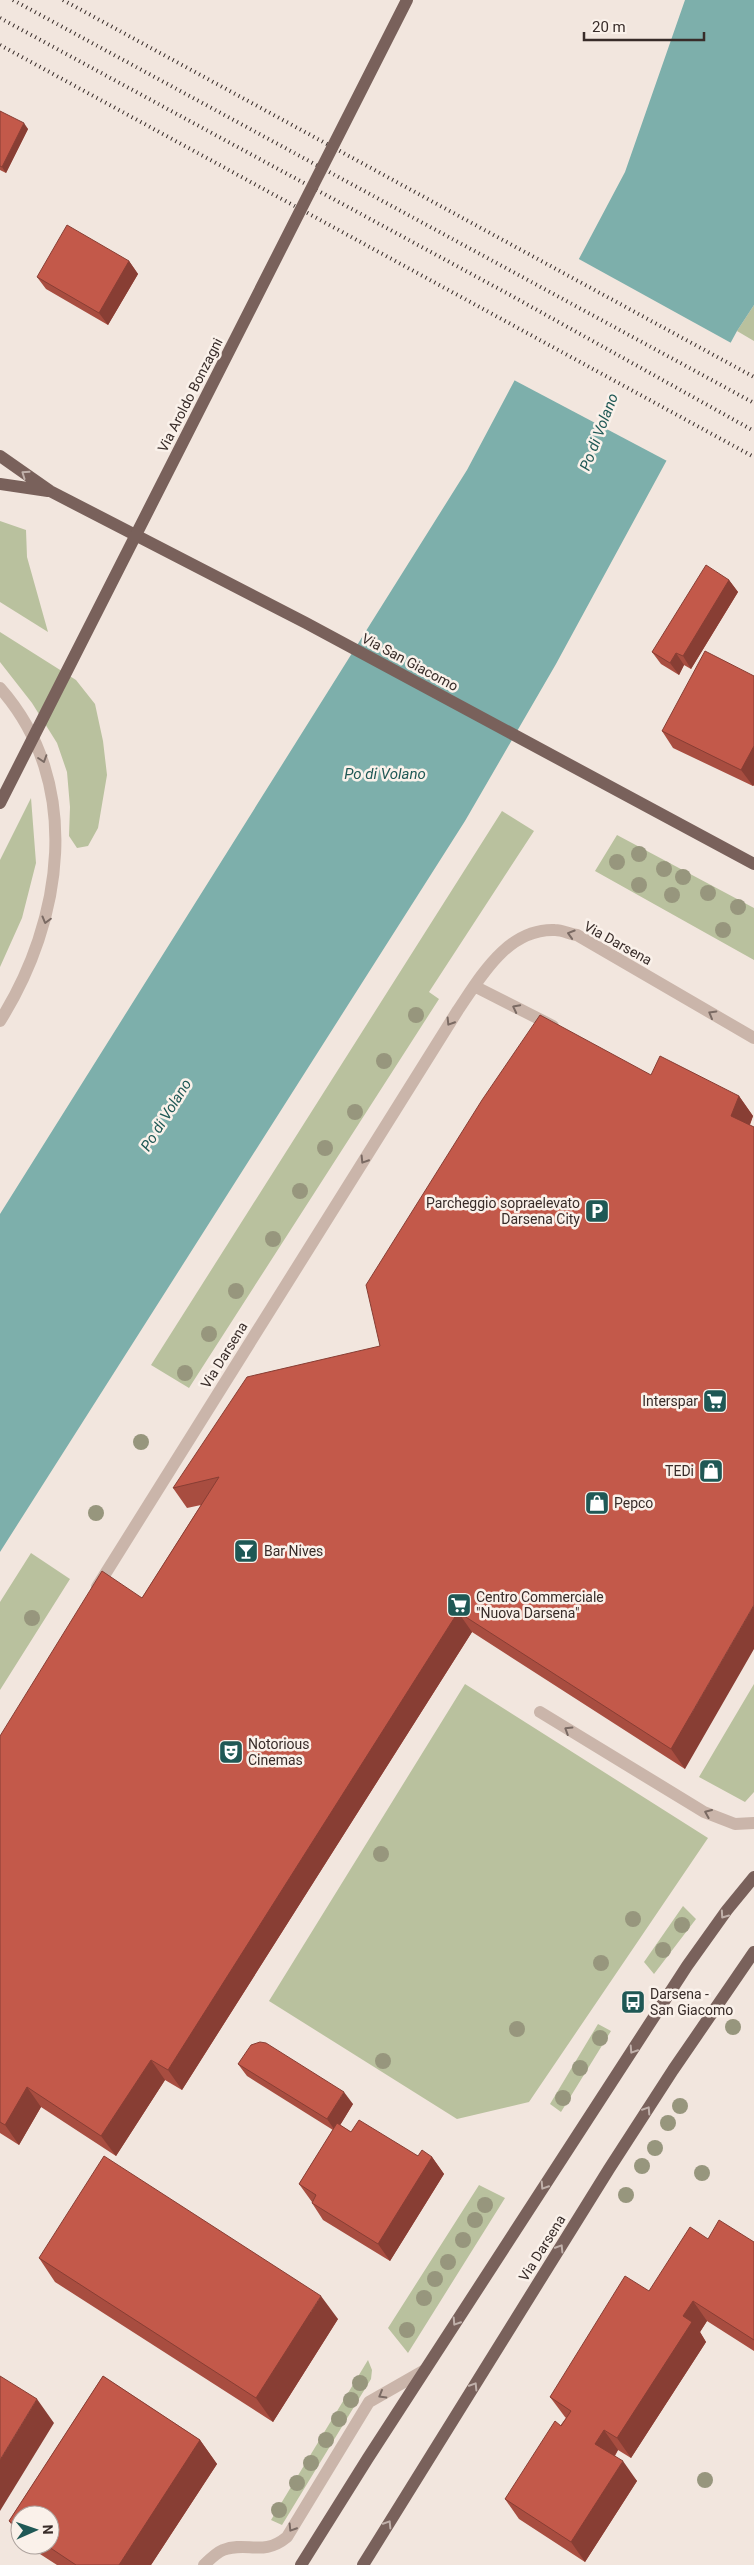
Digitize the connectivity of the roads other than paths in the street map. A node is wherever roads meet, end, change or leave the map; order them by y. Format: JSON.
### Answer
{"nodes":[{"id":1,"x":407,"y":0,"type":"edge"},
{"id":2,"x":0,"y":456,"type":"edge"},
{"id":3,"x":0,"y":484,"type":"edge"},
{"id":4,"x":50,"y":491,"type":"junction"},
{"id":5,"x":0,"y":688,"type":"edge"},
{"id":6,"x":0,"y":803,"type":"edge"},
{"id":7,"x":754,"y":864,"type":"edge"},
{"id":8,"x":474,"y":986,"type":"junction"},
{"id":9,"x":0,"y":1021,"type":"edge"},
{"id":10,"x":563,"y":1031,"type":"edge"},
{"id":11,"x":754,"y":1038,"type":"edge"},
{"id":12,"x":89,"y":1598,"type":"edge"},
{"id":13,"x":540,"y":1712,"type":"dead end"},
{"id":14,"x":754,"y":1823,"type":"edge"},
{"id":15,"x":754,"y":1877,"type":"edge"},
{"id":16,"x":754,"y":1952,"type":"edge"},
{"id":17,"x":424,"y":2370,"type":"junction"},
{"id":18,"x":204,"y":2565,"type":"edge"},
{"id":19,"x":301,"y":2565,"type":"edge"},
{"id":20,"x":363,"y":2565,"type":"edge"}],
"edges":[{"from":1,"to":6,"type":"main road","name":"Via Aroldo Bonzagni","bridge":true},
{"from":4,"to":2,"type":"main road","one_way":true},
{"from":3,"to":4,"type":"main road"},
{"from":4,"to":7,"type":"main road","name":"Via San Giacomo"},
{"from":5,"to":9,"type":"street","one_way":true},
{"from":10,"to":8,"type":"street","one_way":true},
{"from":11,"to":8,"type":"street","name":"Via Darsena","one_way":true},
{"from":8,"to":12,"type":"street","name":"Via Darsena","one_way":true},
{"from":14,"to":13,"type":"street","one_way":true},
{"from":15,"to":17,"type":"main road","one_way":true},
{"from":20,"to":16,"type":"main road","name":"Via Darsena","one_way":true},
{"from":17,"to":18,"type":"street","one_way":true},
{"from":17,"to":19,"type":"main road"}]}
